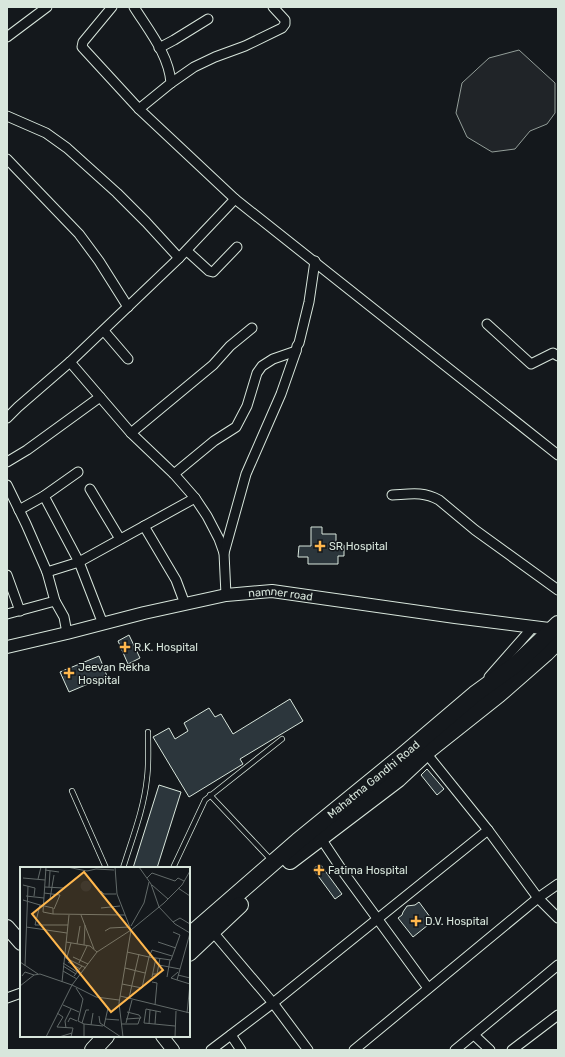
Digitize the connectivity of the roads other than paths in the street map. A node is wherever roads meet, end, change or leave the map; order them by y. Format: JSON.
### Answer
{"nodes":[{"id":1,"x":47,"y":7,"type":"edge"},
{"id":2,"x":112,"y":7,"type":"edge"},
{"id":3,"x":134,"y":7,"type":"edge"},
{"id":4,"x":273,"y":7,"type":"edge"},
{"id":5,"x":208,"y":19,"type":"dead end"},
{"id":6,"x":7,"y":37,"type":"edge"},
{"id":7,"x":159,"y":48,"type":"junction"},
{"id":8,"x":171,"y":83,"type":"junction"},
{"id":9,"x":139,"y":108,"type":"junction"},
{"id":10,"x":7,"y":116,"type":"edge"},
{"id":11,"x":7,"y":160,"type":"edge"},
{"id":12,"x":235,"y":199,"type":"junction"},
{"id":13,"x":237,"y":247,"type":"dead end"},
{"id":14,"x":187,"y":250,"type":"junction"},
{"id":15,"x":179,"y":258,"type":"junction"},
{"id":16,"x":315,"y":261,"type":"junction"},
{"id":17,"x":128,"y":307,"type":"junction"},
{"id":18,"x":487,"y":324,"type":"dead end"},
{"id":19,"x":252,"y":328,"type":"dead end"},
{"id":20,"x":104,"y":331,"type":"junction"},
{"id":21,"x":296,"y":351,"type":"junction"},
{"id":22,"x":558,"y":356,"type":"edge"},
{"id":23,"x":128,"y":359,"type":"dead end"},
{"id":24,"x":70,"y":362,"type":"junction"},
{"id":25,"x":100,"y":397,"type":"junction"},
{"id":26,"x":7,"y":418,"type":"edge"},
{"id":27,"x":131,"y":433,"type":"junction"},
{"id":28,"x":558,"y":455,"type":"edge"},
{"id":29,"x":7,"y":462,"type":"edge"},
{"id":30,"x":78,"y":472,"type":"dead end"},
{"id":31,"x":174,"y":474,"type":"junction"},
{"id":32,"x":7,"y":485,"type":"edge"},
{"id":33,"x":90,"y":489,"type":"dead end"},
{"id":34,"x":392,"y":495,"type":"dead end"},
{"id":35,"x":44,"y":496,"type":"junction"},
{"id":36,"x":195,"y":498,"type":"junction"},
{"id":37,"x":19,"y":510,"type":"junction"},
{"id":38,"x":144,"y":526,"type":"junction"},
{"id":39,"x":120,"y":539,"type":"junction"},
{"id":40,"x":224,"y":553,"type":"junction"},
{"id":41,"x":79,"y":562,"type":"junction"},
{"id":42,"x":47,"y":572,"type":"junction"},
{"id":43,"x":7,"y":575,"type":"edge"},
{"id":44,"x":558,"y":590,"type":"edge"},
{"id":45,"x":226,"y":595,"type":"junction"},
{"id":46,"x":55,"y":600,"type":"junction"},
{"id":47,"x":185,"y":604,"type":"junction"},
{"id":48,"x":20,"y":611,"type":"junction"},
{"id":49,"x":7,"y":614,"type":"edge"},
{"id":50,"x":103,"y":624,"type":"junction"},
{"id":51,"x":533,"y":627,"type":"junction"},
{"id":52,"x":557,"y":631,"type":"edge"},
{"id":53,"x":67,"y":633,"type":"junction"},
{"id":54,"x":7,"y":647,"type":"edge"},
{"id":55,"x":472,"y":696,"type":"junction"},
{"id":56,"x":148,"y":732,"type":"dead end"},
{"id":57,"x":282,"y":739,"type":"dead end"},
{"id":58,"x":426,"y":753,"type":"junction"},
{"id":59,"x":72,"y":791,"type":"dead end"},
{"id":60,"x":210,"y":795,"type":"junction"},
{"id":61,"x":488,"y":830,"type":"junction"},
{"id":62,"x":316,"y":841,"type":"junction"},
{"id":63,"x":273,"y":863,"type":"junction"},
{"id":64,"x":106,"y":867,"type":"edge"},
{"id":65,"x":123,"y":867,"type":"edge"},
{"id":66,"x":173,"y":867,"type":"edge"},
{"id":67,"x":558,"y":884,"type":"edge"},
{"id":68,"x":538,"y":898,"type":"junction"},
{"id":69,"x":378,"y":918,"type":"junction"},
{"id":70,"x":558,"y":918,"type":"edge"},
{"id":71,"x":7,"y":927,"type":"edge"},
{"id":72,"x":212,"y":931,"type":"junction"},
{"id":73,"x":190,"y":935,"type":"edge"},
{"id":74,"x":20,"y":942,"type":"edge"},
{"id":75,"x":190,"y":952,"type":"edge"},
{"id":76,"x":558,"y":965,"type":"edge"},
{"id":77,"x":428,"y":988,"type":"junction"},
{"id":78,"x":20,"y":993,"type":"edge"},
{"id":79,"x":7,"y":998,"type":"edge"},
{"id":80,"x":272,"y":1003,"type":"junction"},
{"id":81,"x":558,"y":1015,"type":"edge"},
{"id":82,"x":474,"y":1034,"type":"junction"},
{"id":83,"x":231,"y":1035,"type":"junction"},
{"id":84,"x":93,"y":1037,"type":"edge"},
{"id":85,"x":105,"y":1037,"type":"edge"},
{"id":86,"x":163,"y":1037,"type":"edge"},
{"id":87,"x":82,"y":1050,"type":"edge"},
{"id":88,"x":93,"y":1050,"type":"edge"},
{"id":89,"x":173,"y":1050,"type":"edge"},
{"id":90,"x":211,"y":1050,"type":"edge"},
{"id":91,"x":240,"y":1050,"type":"edge"},
{"id":92,"x":308,"y":1050,"type":"edge"},
{"id":93,"x":354,"y":1050,"type":"edge"},
{"id":94,"x":455,"y":1050,"type":"edge"},
{"id":95,"x":490,"y":1050,"type":"edge"},
{"id":96,"x":512,"y":1050,"type":"edge"}],
"edges":[{"from":1,"to":6,"type":"street"},
{"from":2,"to":9,"type":"street"},
{"from":3,"to":7,"type":"street"},
{"from":4,"to":8,"type":"street"},
{"from":5,"to":7,"type":"street"},
{"from":7,"to":8,"type":"street"},
{"from":8,"to":9,"type":"street"},
{"from":9,"to":12,"type":"street"},
{"from":10,"to":15,"type":"street"},
{"from":11,"to":17,"type":"street"},
{"from":12,"to":14,"type":"street"},
{"from":12,"to":16,"type":"street"},
{"from":13,"to":14,"type":"street"},
{"from":14,"to":15,"type":"street"},
{"from":15,"to":17,"type":"street"},
{"from":16,"to":21,"type":"street"},
{"from":16,"to":28,"type":"street"},
{"from":17,"to":20,"type":"street"},
{"from":18,"to":22,"type":"street"},
{"from":19,"to":27,"type":"street"},
{"from":20,"to":23,"type":"street"},
{"from":20,"to":24,"type":"street"},
{"from":21,"to":31,"type":"street"},
{"from":21,"to":40,"type":"street"},
{"from":24,"to":25,"type":"street"},
{"from":24,"to":26,"type":"street"},
{"from":25,"to":27,"type":"street"},
{"from":25,"to":29,"type":"street"},
{"from":27,"to":31,"type":"street"},
{"from":30,"to":35,"type":"street"},
{"from":31,"to":36,"type":"street"},
{"from":32,"to":37,"type":"street"},
{"from":33,"to":39,"type":"street"},
{"from":34,"to":44,"type":"street"},
{"from":35,"to":37,"type":"street"},
{"from":35,"to":41,"type":"street"},
{"from":36,"to":38,"type":"street"},
{"from":36,"to":40,"type":"street"},
{"from":37,"to":42,"type":"street"},
{"from":38,"to":39,"type":"street"},
{"from":38,"to":47,"type":"street"},
{"from":39,"to":41,"type":"street"},
{"from":40,"to":45,"type":"street"},
{"from":41,"to":42,"type":"street"},
{"from":41,"to":50,"type":"street"},
{"from":42,"to":46,"type":"street"},
{"from":43,"to":48,"type":"street"},
{"from":45,"to":47,"type":"main road","name":"namner road"},
{"from":45,"to":51,"type":"main road","name":"namner road"},
{"from":46,"to":48,"type":"street"},
{"from":46,"to":53,"type":"street"},
{"from":47,"to":50,"type":"main road","name":"namner road"},
{"from":48,"to":49,"type":"street"},
{"from":50,"to":53,"type":"main road","name":"namner road"},
{"from":51,"to":52,"type":"main road","name":"namner road"},
{"from":51,"to":55,"type":"street"},
{"from":52,"to":55,"type":"highway","name":"Mahatma Gandhi Road"},
{"from":52,"to":58,"type":"highway","name":"Mahatma Gandhi Road"},
{"from":53,"to":54,"type":"main road","name":"namner road"},
{"from":55,"to":63,"type":"highway","name":"Mahatma Gandhi Road"},
{"from":56,"to":65,"type":"lane"},
{"from":57,"to":60,"type":"lane"},
{"from":58,"to":61,"type":"street"},
{"from":58,"to":62,"type":"highway","name":"Mahatma Gandhi Road"},
{"from":59,"to":64,"type":"lane"},
{"from":60,"to":63,"type":"lane"},
{"from":60,"to":66,"type":"lane"},
{"from":61,"to":68,"type":"street"},
{"from":61,"to":69,"type":"street"},
{"from":62,"to":69,"type":"street"},
{"from":62,"to":72,"type":"highway","name":"Mahatma Gandhi Road"},
{"from":63,"to":73,"type":"highway","name":"Mahatma Gandhi Road"},
{"from":67,"to":68,"type":"street"},
{"from":68,"to":70,"type":"street"},
{"from":68,"to":77,"type":"street"},
{"from":69,"to":77,"type":"street"},
{"from":69,"to":80,"type":"street"},
{"from":71,"to":74,"type":"main road"},
{"from":72,"to":75,"type":"highway","name":"Mahatma Gandhi Road"},
{"from":72,"to":80,"type":"street"},
{"from":76,"to":82,"type":"street"},
{"from":77,"to":93,"type":"street"},
{"from":78,"to":79,"type":"street"},
{"from":80,"to":83,"type":"street"},
{"from":80,"to":92,"type":"street"},
{"from":81,"to":96,"type":"street"},
{"from":82,"to":94,"type":"street"},
{"from":82,"to":95,"type":"street"},
{"from":83,"to":90,"type":"street"},
{"from":83,"to":91,"type":"street"},
{"from":84,"to":87,"type":"highway"},
{"from":85,"to":88,"type":"highway"},
{"from":86,"to":89,"type":"main road"}]}
